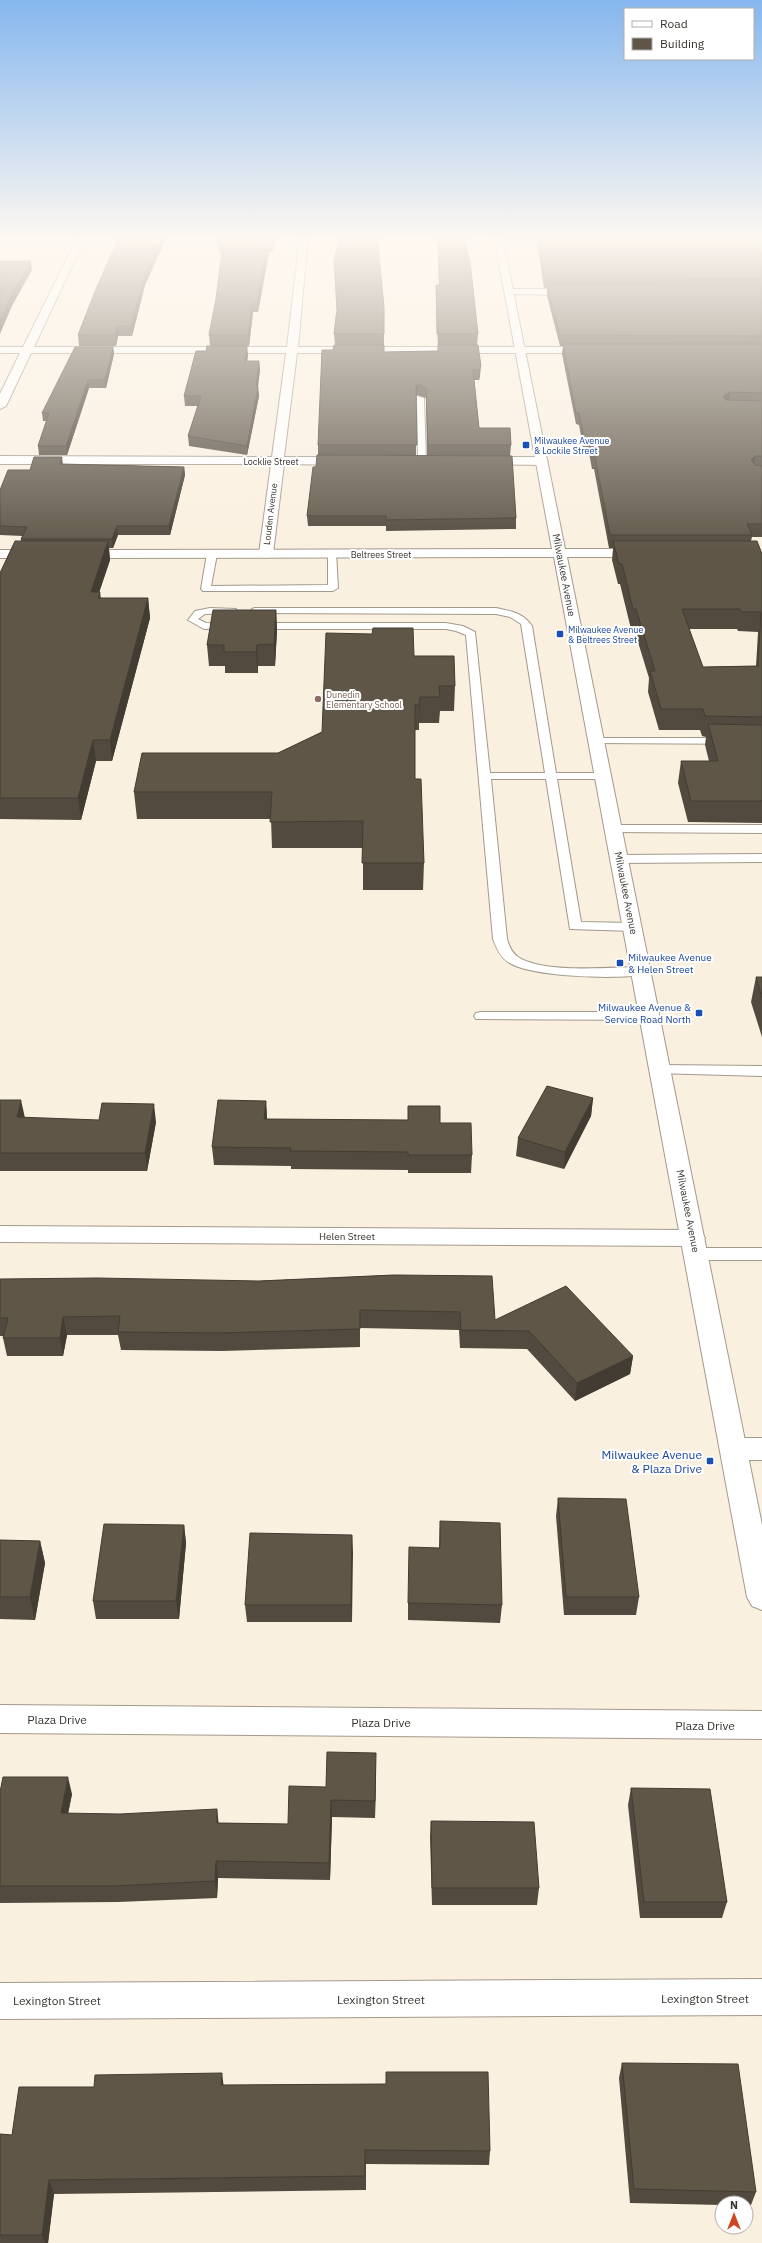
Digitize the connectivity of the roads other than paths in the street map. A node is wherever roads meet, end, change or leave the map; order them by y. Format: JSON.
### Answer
{"nodes":[{"id":1,"x":31,"y":341,"type":"edge"},
{"id":2,"x":293,"y":341,"type":"edge"},
{"id":3,"x":518,"y":341,"type":"edge"},
{"id":4,"x":0,"y":350,"type":"edge"},
{"id":5,"x":26,"y":350,"type":"junction"},
{"id":6,"x":292,"y":350,"type":"junction"},
{"id":7,"x":520,"y":350,"type":"junction"},
{"id":8,"x":604,"y":350,"type":"edge"},
{"id":9,"x":420,"y":398,"type":"edge"},
{"id":10,"x":0,"y":406,"type":"edge"},
{"id":11,"x":0,"y":460,"type":"edge"},
{"id":12,"x":277,"y":461,"type":"junction"},
{"id":13,"x":361,"y":461,"type":"edge"},
{"id":14,"x":407,"y":461,"type":"edge"},
{"id":15,"x":422,"y":461,"type":"junction"},
{"id":16,"x":438,"y":461,"type":"edge"},
{"id":17,"x":470,"y":461,"type":"edge"},
{"id":18,"x":542,"y":462,"type":"junction"},
{"id":19,"x":560,"y":553,"type":"junction"},
{"id":20,"x":653,"y":553,"type":"edge"},
{"id":21,"x":0,"y":554,"type":"edge"},
{"id":22,"x":212,"y":554,"type":"junction"},
{"id":23,"x":266,"y":554,"type":"junction"},
{"id":24,"x":333,"y":554,"type":"junction"},
{"id":25,"x":596,"y":741,"type":"junction"},
{"id":26,"x":762,"y":741,"type":"edge"},
{"id":27,"x":485,"y":776,"type":"junction"},
{"id":28,"x":551,"y":776,"type":"junction"},
{"id":29,"x":603,"y":776,"type":"junction"},
{"id":30,"x":614,"y":829,"type":"junction"},
{"id":31,"x":762,"y":829,"type":"edge"},
{"id":32,"x":762,"y":858,"type":"edge"},
{"id":33,"x":620,"y":859,"type":"junction"},
{"id":34,"x":633,"y":927,"type":"junction"},
{"id":35,"x":642,"y":971,"type":"junction"},
{"id":36,"x":481,"y":1016,"type":"dead end"},
{"id":37,"x":650,"y":1016,"type":"junction"},
{"id":38,"x":660,"y":1070,"type":"junction"},
{"id":39,"x":762,"y":1070,"type":"edge"},
{"id":40,"x":0,"y":1234,"type":"edge"},
{"id":41,"x":695,"y":1246,"type":"junction"},
{"id":42,"x":762,"y":1254,"type":"edge"},
{"id":43,"x":734,"y":1449,"type":"junction"},
{"id":44,"x":762,"y":1449,"type":"edge"},
{"id":45,"x":762,"y":1597,"type":"edge"},
{"id":46,"x":0,"y":1719,"type":"edge"},
{"id":47,"x":762,"y":1725,"type":"edge"},
{"id":48,"x":762,"y":1997,"type":"edge"},
{"id":49,"x":0,"y":2000,"type":"edge"}],
"edges":[{"from":1,"to":5,"type":"street"},
{"from":2,"to":6,"type":"street","name":"Louden Avenue"},
{"from":3,"to":7,"type":"street","name":"Milwaukee Avenue"},
{"from":4,"to":5,"type":"street"},
{"from":5,"to":6,"type":"street"},
{"from":5,"to":10,"type":"street"},
{"from":6,"to":7,"type":"street"},
{"from":6,"to":12,"type":"street","name":"Louden Avenue"},
{"from":7,"to":8,"type":"street"},
{"from":7,"to":18,"type":"street","name":"Milwaukee Avenue"},
{"from":9,"to":15,"type":"lane"},
{"from":11,"to":12,"type":"street","name":"Locklie Street"},
{"from":12,"to":13,"type":"street","name":"Locklie Street"},
{"from":12,"to":23,"type":"street","name":"Louden Avenue"},
{"from":14,"to":15,"type":"street"},
{"from":15,"to":16,"type":"street"},
{"from":17,"to":18,"type":"street"},
{"from":18,"to":19,"type":"street","name":"Milwaukee Avenue"},
{"from":19,"to":20,"type":"street","name":"Beltrees Street"},
{"from":19,"to":24,"type":"street","name":"Beltrees Street"},
{"from":19,"to":25,"type":"street","name":"Milwaukee Avenue"},
{"from":21,"to":22,"type":"street","name":"Beltrees Street"},
{"from":22,"to":23,"type":"street","name":"Beltrees Street"},
{"from":22,"to":24,"type":"lane"},
{"from":23,"to":24,"type":"street","name":"Beltrees Street"},
{"from":25,"to":26,"type":"lane"},
{"from":25,"to":29,"type":"street","name":"Milwaukee Avenue"},
{"from":27,"to":28,"type":"lane"},
{"from":27,"to":28,"type":"lane"},
{"from":27,"to":35,"type":"lane"},
{"from":28,"to":29,"type":"lane"},
{"from":28,"to":34,"type":"lane"},
{"from":29,"to":30,"type":"street","name":"Milwaukee Avenue"},
{"from":30,"to":31,"type":"lane"},
{"from":30,"to":33,"type":"street","name":"Milwaukee Avenue"},
{"from":32,"to":33,"type":"lane"},
{"from":33,"to":34,"type":"street","name":"Milwaukee Avenue"},
{"from":34,"to":35,"type":"street","name":"Milwaukee Avenue"},
{"from":35,"to":37,"type":"street","name":"Milwaukee Avenue"},
{"from":36,"to":37,"type":"lane"},
{"from":37,"to":38,"type":"street","name":"Milwaukee Avenue"},
{"from":38,"to":39,"type":"lane"},
{"from":38,"to":41,"type":"street","name":"Milwaukee Avenue"},
{"from":40,"to":41,"type":"street","name":"Helen Street"},
{"from":41,"to":42,"type":"lane"},
{"from":41,"to":43,"type":"street","name":"Milwaukee Avenue"},
{"from":43,"to":44,"type":"street"},
{"from":43,"to":45,"type":"street","name":"Milwaukee Avenue"},
{"from":46,"to":47,"type":"street","name":"Plaza Drive"},
{"from":48,"to":49,"type":"street","name":"Lexington Street"}]}
